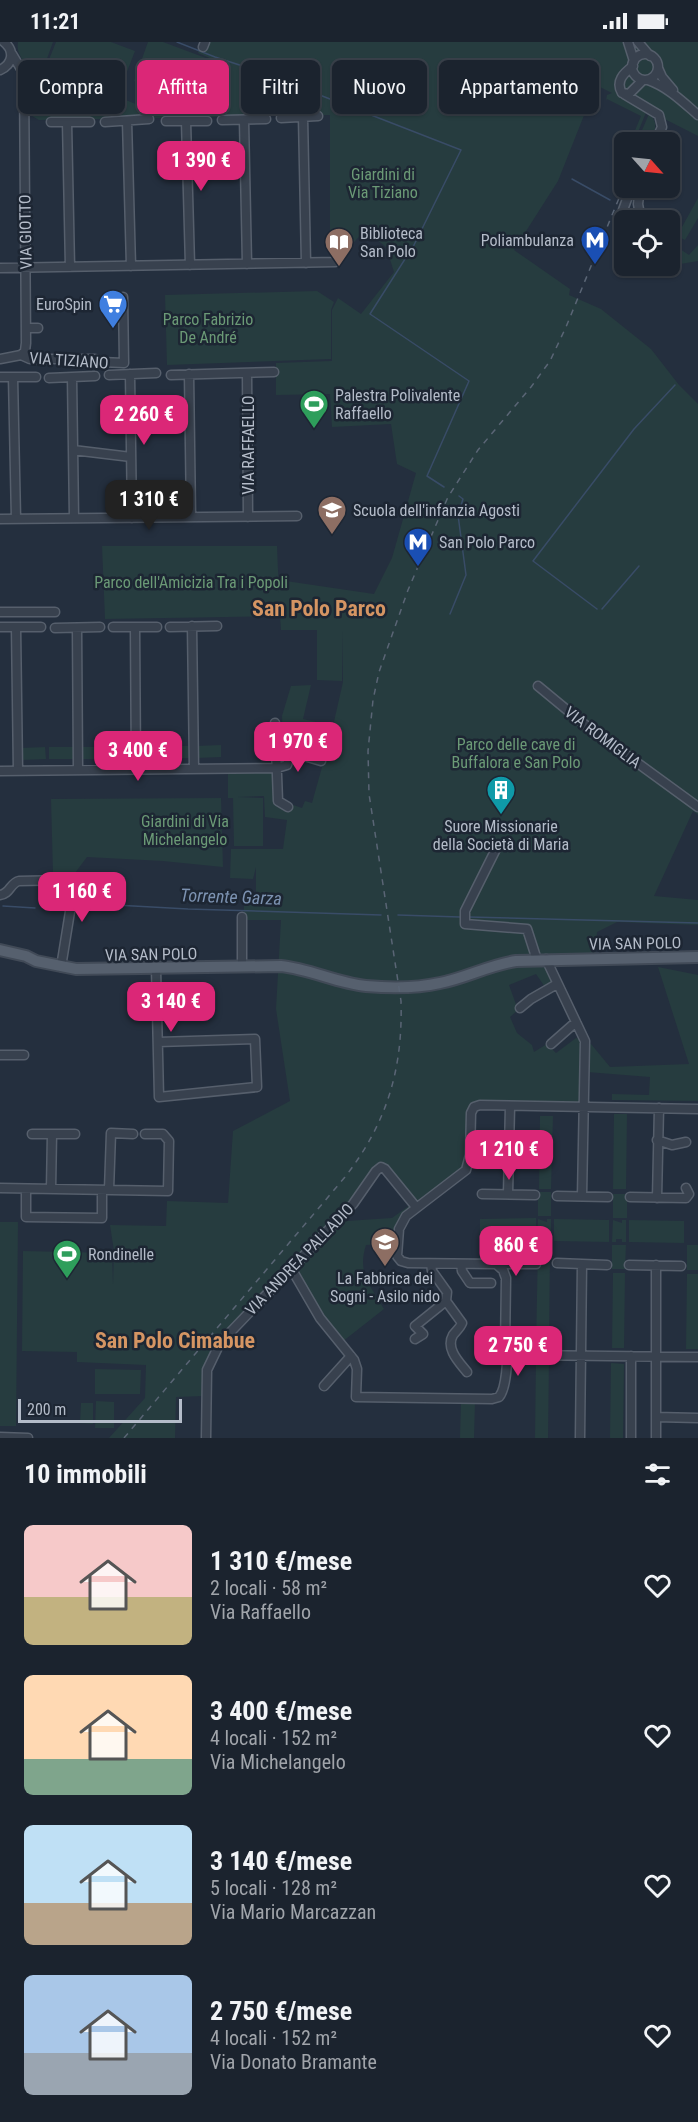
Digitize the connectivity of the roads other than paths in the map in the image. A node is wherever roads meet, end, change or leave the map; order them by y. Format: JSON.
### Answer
{"nodes":[{"id":1,"x":628,"y":42,"type":"edge"},
{"id":2,"x":638,"y":42,"type":"edge"},
{"id":3,"x":10,"y":46,"type":"edge"},
{"id":4,"x":651,"y":56,"type":"junction"},
{"id":5,"x":18,"y":61,"type":"edge"},
{"id":6,"x":633,"y":64,"type":"junction"},
{"id":7,"x":4,"y":68,"type":"edge"},
{"id":8,"x":658,"y":68,"type":"junction"},
{"id":9,"x":646,"y":80,"type":"junction"},
{"id":10,"x":634,"y":90,"type":"junction"},
{"id":11,"x":624,"y":94,"type":"junction"},
{"id":12,"x":678,"y":98,"type":"junction"},
{"id":13,"x":639,"y":103,"type":"junction"},
{"id":14,"x":23,"y":114,"type":"edge"},
{"id":15,"x":698,"y":115,"type":"edge"},
{"id":16,"x":318,"y":116,"type":"dead end"},
{"id":17,"x":303,"y":117,"type":"junction"},
{"id":18,"x":281,"y":118,"type":"dead end"},
{"id":19,"x":149,"y":119,"type":"dead end"},
{"id":20,"x":266,"y":119,"type":"dead end"},
{"id":21,"x":222,"y":120,"type":"dead end"},
{"id":22,"x":244,"y":120,"type":"junction"},
{"id":23,"x":127,"y":121,"type":"junction"},
{"id":24,"x":166,"y":121,"type":"dead end"},
{"id":25,"x":186,"y":121,"type":"junction"},
{"id":26,"x":207,"y":121,"type":"dead end"},
{"id":27,"x":51,"y":122,"type":"dead end"},
{"id":28,"x":67,"y":122,"type":"junction"},
{"id":29,"x":90,"y":122,"type":"dead end"},
{"id":30,"x":105,"y":122,"type":"dead end"},
{"id":31,"x":660,"y":132,"type":"edge"},
{"id":32,"x":340,"y":251,"type":"dead end"},
{"id":33,"x":306,"y":263,"type":"junction"},
{"id":34,"x":247,"y":264,"type":"junction"},
{"id":35,"x":190,"y":265,"type":"junction"},
{"id":36,"x":130,"y":266,"type":"junction"},
{"id":37,"x":70,"y":267,"type":"junction"},
{"id":38,"x":0,"y":268,"type":"edge"},
{"id":39,"x":25,"y":268,"type":"junction"},
{"id":40,"x":123,"y":297,"type":"dead end"},
{"id":41,"x":27,"y":328,"type":"junction"},
{"id":42,"x":38,"y":328,"type":"dead end"},
{"id":43,"x":21,"y":356,"type":"junction"},
{"id":44,"x":0,"y":359,"type":"edge"},
{"id":45,"x":274,"y":372,"type":"dead end"},
{"id":46,"x":247,"y":373,"type":"junction"},
{"id":47,"x":130,"y":374,"type":"junction"},
{"id":48,"x":156,"y":374,"type":"dead end"},
{"id":49,"x":189,"y":374,"type":"junction"},
{"id":50,"x":109,"y":375,"type":"dead end"},
{"id":51,"x":171,"y":375,"type":"dead end"},
{"id":52,"x":13,"y":376,"type":"junction"},
{"id":53,"x":95,"y":376,"type":"dead end"},
{"id":54,"x":0,"y":377,"type":"edge"},
{"id":55,"x":36,"y":377,"type":"dead end"},
{"id":56,"x":72,"y":377,"type":"junction"},
{"id":57,"x":49,"y":378,"type":"dead end"},
{"id":58,"x":73,"y":450,"type":"junction"},
{"id":59,"x":131,"y":457,"type":"junction"},
{"id":60,"x":297,"y":516,"type":"dead end"},
{"id":61,"x":191,"y":517,"type":"junction"},
{"id":62,"x":248,"y":517,"type":"junction"},
{"id":63,"x":74,"y":518,"type":"junction"},
{"id":64,"x":132,"y":518,"type":"junction"},
{"id":65,"x":0,"y":519,"type":"edge"},
{"id":66,"x":16,"y":519,"type":"junction"},
{"id":67,"x":0,"y":612,"type":"edge"},
{"id":68,"x":55,"y":612,"type":"dead end"},
{"id":69,"x":192,"y":626,"type":"junction"},
{"id":70,"x":217,"y":626,"type":"dead end"},
{"id":71,"x":0,"y":627,"type":"edge"},
{"id":72,"x":16,"y":627,"type":"junction"},
{"id":73,"x":41,"y":627,"type":"dead end"},
{"id":74,"x":100,"y":627,"type":"dead end"},
{"id":75,"x":113,"y":627,"type":"dead end"},
{"id":76,"x":135,"y":627,"type":"junction"},
{"id":77,"x":157,"y":627,"type":"dead end"},
{"id":78,"x":170,"y":627,"type":"dead end"},
{"id":79,"x":55,"y":628,"type":"dead end"},
{"id":80,"x":77,"y":628,"type":"junction"},
{"id":81,"x":538,"y":686,"type":"dead end"},
{"id":82,"x":275,"y":723,"type":"dead end"},
{"id":83,"x":321,"y":761,"type":"dead end"},
{"id":84,"x":277,"y":768,"type":"junction"},
{"id":85,"x":136,"y":769,"type":"junction"},
{"id":86,"x":194,"y":769,"type":"junction"},
{"id":87,"x":78,"y":770,"type":"junction"},
{"id":88,"x":0,"y":771,"type":"edge"},
{"id":89,"x":18,"y":771,"type":"junction"},
{"id":90,"x":288,"y":807,"type":"dead end"},
{"id":91,"x":698,"y":807,"type":"edge"},
{"id":92,"x":495,"y":849,"type":"dead end"},
{"id":93,"x":0,"y":895,"type":"edge"},
{"id":94,"x":242,"y":917,"type":"dead end"},
{"id":95,"x":0,"y":950,"type":"edge"},
{"id":96,"x":0,"y":956,"type":"edge"},
{"id":97,"x":698,"y":957,"type":"edge"},
{"id":98,"x":542,"y":960,"type":"junction"},
{"id":99,"x":36,"y":961,"type":"junction"},
{"id":100,"x":61,"y":967,"type":"junction"},
{"id":101,"x":242,"y":967,"type":"junction"},
{"id":102,"x":156,"y":968,"type":"junction"},
{"id":103,"x":557,"y":984,"type":"junction"},
{"id":104,"x":520,"y":1008,"type":"dead end"},
{"id":105,"x":576,"y":1022,"type":"junction"},
{"id":106,"x":158,"y":1042,"type":"junction"},
{"id":107,"x":551,"y":1044,"type":"dead end"},
{"id":108,"x":0,"y":1055,"type":"edge"},
{"id":109,"x":24,"y":1055,"type":"dead end"},
{"id":110,"x":510,"y":1106,"type":"junction"},
{"id":111,"x":584,"y":1107,"type":"junction"},
{"id":112,"x":658,"y":1108,"type":"junction"},
{"id":113,"x":698,"y":1109,"type":"edge"},
{"id":114,"x":32,"y":1134,"type":"dead end"},
{"id":115,"x":52,"y":1134,"type":"junction"},
{"id":116,"x":75,"y":1134,"type":"dead end"},
{"id":117,"x":133,"y":1134,"type":"dead end"},
{"id":118,"x":145,"y":1134,"type":"dead end"},
{"id":119,"x":657,"y":1140,"type":"junction"},
{"id":120,"x":686,"y":1142,"type":"dead end"},
{"id":121,"x":0,"y":1188,"type":"edge"},
{"id":122,"x":686,"y":1188,"type":"dead end"},
{"id":123,"x":26,"y":1189,"type":"junction"},
{"id":124,"x":51,"y":1189,"type":"junction"},
{"id":125,"x":106,"y":1190,"type":"junction"},
{"id":126,"x":482,"y":1194,"type":"dead end"},
{"id":127,"x":508,"y":1194,"type":"junction"},
{"id":128,"x":535,"y":1195,"type":"dead end"},
{"id":129,"x":557,"y":1196,"type":"dead end"},
{"id":130,"x":582,"y":1197,"type":"junction"},
{"id":131,"x":608,"y":1197,"type":"dead end"},
{"id":132,"x":630,"y":1197,"type":"dead end"},
{"id":133,"x":657,"y":1198,"type":"junction"},
{"id":134,"x":416,"y":1208,"type":"junction"},
{"id":135,"x":557,"y":1263,"type":"dead end"},
{"id":136,"x":431,"y":1264,"type":"junction"},
{"id":137,"x":462,"y":1264,"type":"junction"},
{"id":138,"x":496,"y":1264,"type":"junction"},
{"id":139,"x":536,"y":1264,"type":"dead end"},
{"id":140,"x":582,"y":1264,"type":"junction"},
{"id":141,"x":607,"y":1265,"type":"dead end"},
{"id":142,"x":629,"y":1265,"type":"dead end"},
{"id":143,"x":656,"y":1265,"type":"junction"},
{"id":144,"x":681,"y":1266,"type":"dead end"},
{"id":145,"x":291,"y":1268,"type":"junction"},
{"id":146,"x":491,"y":1282,"type":"dead end"},
{"id":147,"x":446,"y":1301,"type":"junction"},
{"id":148,"x":415,"y":1339,"type":"dead end"},
{"id":149,"x":507,"y":1353,"type":"junction"},
{"id":150,"x":351,"y":1356,"type":"junction"},
{"id":151,"x":580,"y":1356,"type":"junction"},
{"id":152,"x":631,"y":1356,"type":"junction"},
{"id":153,"x":655,"y":1357,"type":"junction"},
{"id":154,"x":698,"y":1357,"type":"edge"},
{"id":155,"x":467,"y":1372,"type":"dead end"},
{"id":156,"x":324,"y":1386,"type":"dead end"},
{"id":157,"x":656,"y":1418,"type":"junction"},
{"id":158,"x":698,"y":1418,"type":"edge"},
{"id":159,"x":0,"y":1437,"type":"edge"},
{"id":160,"x":28,"y":1438,"type":"edge"},
{"id":161,"x":206,"y":1438,"type":"edge"},
{"id":162,"x":580,"y":1438,"type":"edge"},
{"id":163,"x":631,"y":1438,"type":"edge"},
{"id":164,"x":656,"y":1438,"type":"edge"}],
"edges":[{"from":1,"to":6,"type":"street"},
{"from":2,"to":4,"type":"street"},
{"from":3,"to":5,"type":"street","name":"VIA GIOTTO"},
{"from":3,"to":7,"type":"street"},
{"from":4,"to":6,"type":"street"},
{"from":4,"to":8,"type":"street"},
{"from":6,"to":9,"type":"street"},
{"from":6,"to":11,"type":"street"},
{"from":8,"to":9,"type":"street"},
{"from":8,"to":12,"type":"street"},
{"from":9,"to":10,"type":"street"},
{"from":9,"to":12,"type":"street"},
{"from":10,"to":11,"type":"street"},
{"from":10,"to":13,"type":"street"},
{"from":11,"to":13,"type":"street"},
{"from":12,"to":15,"type":"street"},
{"from":13,"to":31,"type":"street"},
{"from":14,"to":39,"type":"street","name":"VIA GIOTTO"},
{"from":16,"to":17,"type":"street"},
{"from":17,"to":18,"type":"street"},
{"from":17,"to":33,"type":"street"},
{"from":19,"to":23,"type":"street"},
{"from":20,"to":22,"type":"street"},
{"from":21,"to":22,"type":"street"},
{"from":22,"to":34,"type":"street"},
{"from":23,"to":30,"type":"street"},
{"from":23,"to":36,"type":"street"},
{"from":24,"to":25,"type":"street"},
{"from":25,"to":26,"type":"street"},
{"from":25,"to":35,"type":"street"},
{"from":27,"to":28,"type":"street"},
{"from":28,"to":29,"type":"street"},
{"from":28,"to":37,"type":"street"},
{"from":32,"to":33,"type":"street"},
{"from":33,"to":34,"type":"street"},
{"from":34,"to":35,"type":"street"},
{"from":35,"to":36,"type":"street"},
{"from":36,"to":37,"type":"street"},
{"from":37,"to":39,"type":"street"},
{"from":38,"to":39,"type":"street"},
{"from":39,"to":41,"type":"street","name":"VIA GIOTTO"},
{"from":40,"to":43,"type":"street","name":"VIA TIZIANO"},
{"from":41,"to":42,"type":"street"},
{"from":41,"to":43,"type":"street","name":"VIA GIOTTO"},
{"from":43,"to":44,"type":"street"},
{"from":45,"to":46,"type":"street","name":"VIA RAFFAELLO"},
{"from":46,"to":49,"type":"street","name":"VIA RAFFAELLO"},
{"from":46,"to":62,"type":"street","name":"VIA RAFFAELLO"},
{"from":47,"to":48,"type":"street"},
{"from":47,"to":50,"type":"street"},
{"from":47,"to":59,"type":"street"},
{"from":49,"to":51,"type":"street","name":"VIA RAFFAELLO"},
{"from":49,"to":61,"type":"street"},
{"from":52,"to":54,"type":"street"},
{"from":52,"to":55,"type":"street"},
{"from":52,"to":66,"type":"street"},
{"from":53,"to":56,"type":"street"},
{"from":56,"to":57,"type":"street"},
{"from":56,"to":58,"type":"street"},
{"from":58,"to":59,"type":"street"},
{"from":58,"to":63,"type":"street"},
{"from":59,"to":64,"type":"street"},
{"from":60,"to":62,"type":"street","name":"VIA RAFFAELLO"},
{"from":61,"to":62,"type":"street","name":"VIA RAFFAELLO"},
{"from":61,"to":64,"type":"street","name":"VIA RAFFAELLO"},
{"from":63,"to":64,"type":"street","name":"VIA RAFFAELLO"},
{"from":63,"to":66,"type":"street","name":"VIA RAFFAELLO"},
{"from":65,"to":66,"type":"street","name":"VIA RAFFAELLO"},
{"from":67,"to":68,"type":"street"},
{"from":69,"to":70,"type":"street"},
{"from":69,"to":78,"type":"street"},
{"from":69,"to":86,"type":"street"},
{"from":71,"to":72,"type":"street"},
{"from":72,"to":73,"type":"street"},
{"from":72,"to":89,"type":"street"},
{"from":74,"to":80,"type":"street"},
{"from":75,"to":76,"type":"street"},
{"from":76,"to":77,"type":"street"},
{"from":76,"to":85,"type":"street"},
{"from":79,"to":80,"type":"street"},
{"from":80,"to":87,"type":"street"},
{"from":81,"to":91,"type":"street","name":"VIA ROMIGLIA"},
{"from":82,"to":84,"type":"street"},
{"from":83,"to":84,"type":"street"},
{"from":84,"to":86,"type":"street"},
{"from":84,"to":90,"type":"street"},
{"from":85,"to":86,"type":"street"},
{"from":85,"to":87,"type":"street"},
{"from":87,"to":89,"type":"street"},
{"from":88,"to":89,"type":"street"},
{"from":92,"to":98,"type":"street"},
{"from":93,"to":100,"type":"street"},
{"from":94,"to":101,"type":"street"},
{"from":95,"to":99,"type":"main road","name":"VIA SAN POLO"},
{"from":96,"to":99,"type":"main road","name":"VIA SAN POLO"},
{"from":97,"to":98,"type":"main road","name":"VIA SAN POLO"},
{"from":98,"to":101,"type":"main road","name":"VIA SAN POLO"},
{"from":98,"to":103,"type":"street"},
{"from":99,"to":100,"type":"main road","name":"VIA SAN POLO"},
{"from":100,"to":102,"type":"main road","name":"VIA SAN POLO"},
{"from":101,"to":102,"type":"main road","name":"VIA SAN POLO"},
{"from":102,"to":106,"type":"street"},
{"from":103,"to":104,"type":"street"},
{"from":103,"to":105,"type":"street"},
{"from":105,"to":107,"type":"street"},
{"from":105,"to":111,"type":"street"},
{"from":106,"to":106,"type":"street"},
{"from":108,"to":109,"type":"street"},
{"from":110,"to":111,"type":"street"},
{"from":110,"to":127,"type":"street"},
{"from":110,"to":134,"type":"street"},
{"from":111,"to":112,"type":"street"},
{"from":111,"to":130,"type":"street"},
{"from":112,"to":113,"type":"street"},
{"from":112,"to":119,"type":"street"},
{"from":114,"to":115,"type":"street"},
{"from":115,"to":116,"type":"street"},
{"from":115,"to":124,"type":"street"},
{"from":117,"to":125,"type":"street"},
{"from":118,"to":125,"type":"street"},
{"from":119,"to":120,"type":"street"},
{"from":119,"to":133,"type":"street"},
{"from":121,"to":123,"type":"street"},
{"from":122,"to":133,"type":"street"},
{"from":123,"to":124,"type":"street"},
{"from":123,"to":125,"type":"street"},
{"from":124,"to":125,"type":"street"},
{"from":126,"to":127,"type":"street"},
{"from":127,"to":128,"type":"street"},
{"from":129,"to":130,"type":"street"},
{"from":130,"to":131,"type":"street"},
{"from":132,"to":133,"type":"street"},
{"from":134,"to":136,"type":"street"},
{"from":134,"to":145,"type":"street","name":"VIA ANDREA PALLADIO"},
{"from":135,"to":140,"type":"street"},
{"from":136,"to":137,"type":"street"},
{"from":136,"to":147,"type":"street"},
{"from":137,"to":138,"type":"street"},
{"from":137,"to":146,"type":"street"},
{"from":138,"to":139,"type":"street"},
{"from":138,"to":149,"type":"street"},
{"from":140,"to":141,"type":"street"},
{"from":140,"to":151,"type":"street"},
{"from":142,"to":143,"type":"street"},
{"from":143,"to":144,"type":"street"},
{"from":143,"to":153,"type":"street"},
{"from":145,"to":150,"type":"street","name":"VIA ANDREA PALLADIO"},
{"from":145,"to":161,"type":"street","name":"VIA ANDREA PALLADIO"},
{"from":147,"to":148,"type":"street"},
{"from":147,"to":155,"type":"street"},
{"from":149,"to":150,"type":"street","name":"VIA ANDREA PALLADIO"},
{"from":149,"to":151,"type":"street"},
{"from":150,"to":156,"type":"street"},
{"from":151,"to":152,"type":"street"},
{"from":151,"to":162,"type":"street"},
{"from":152,"to":153,"type":"street"},
{"from":152,"to":163,"type":"street"},
{"from":153,"to":154,"type":"street"},
{"from":153,"to":157,"type":"street"},
{"from":157,"to":158,"type":"street"},
{"from":157,"to":164,"type":"street"},
{"from":159,"to":160,"type":"street"}]}
